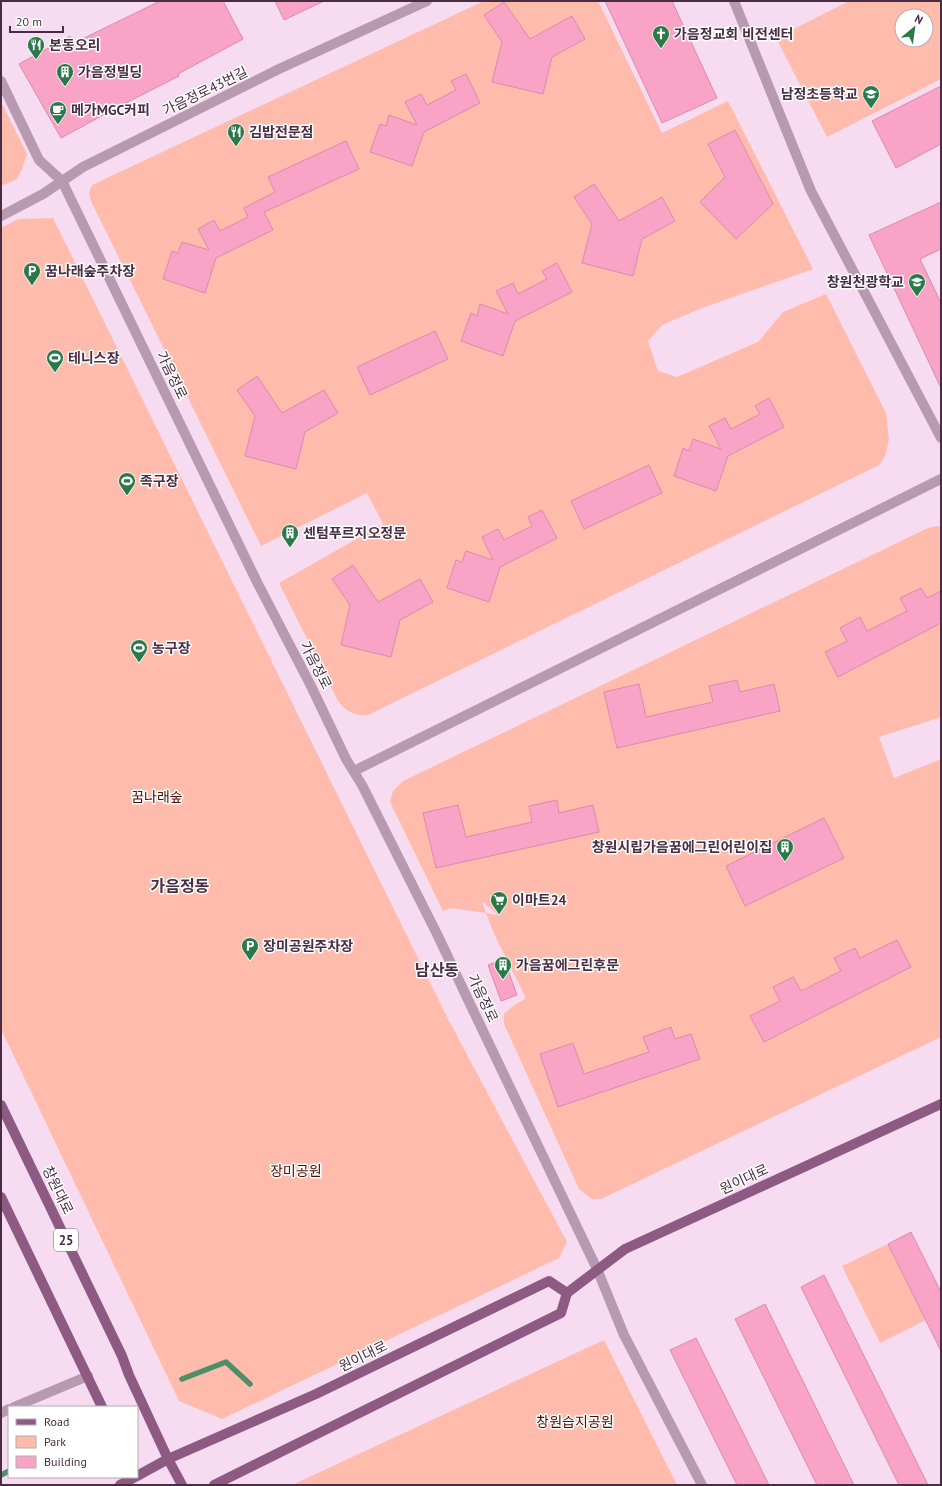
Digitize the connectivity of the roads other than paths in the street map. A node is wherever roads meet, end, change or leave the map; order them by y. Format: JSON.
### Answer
{"nodes":[{"id":1,"x":427,"y":1,"type":"edge"},
{"id":2,"x":734,"y":1,"type":"edge"},
{"id":3,"x":1,"y":81,"type":"edge"},
{"id":4,"x":62,"y":181,"type":"junction"},
{"id":5,"x":1,"y":216,"type":"edge"},
{"id":6,"x":941,"y":438,"type":"edge"},
{"id":7,"x":941,"y":478,"type":"edge"},
{"id":8,"x":354,"y":771,"type":"junction"},
{"id":9,"x":941,"y":1104,"type":"edge"},
{"id":10,"x":1,"y":1105,"type":"edge"},
{"id":11,"x":1,"y":1198,"type":"edge"},
{"id":12,"x":597,"y":1269,"type":"junction"},
{"id":13,"x":567,"y":1293,"type":"junction"},
{"id":14,"x":88,"y":1376,"type":"junction"},
{"id":15,"x":16,"y":1406,"type":"edge"},
{"id":16,"x":102,"y":1406,"type":"edge"},
{"id":17,"x":168,"y":1459,"type":"junction"},
{"id":18,"x":138,"y":1476,"type":"edge"},
{"id":19,"x":134,"y":1478,"type":"edge"},
{"id":20,"x":120,"y":1485,"type":"edge"},
{"id":21,"x":182,"y":1485,"type":"edge"},
{"id":22,"x":214,"y":1485,"type":"edge"},
{"id":23,"x":702,"y":1485,"type":"edge"}],
"edges":[{"from":1,"to":4,"type":"street","name":"가음정로43번길"},
{"from":2,"to":6,"type":"street"},
{"from":3,"to":4,"type":"street","name":"가음정로"},
{"from":4,"to":5,"type":"street","name":"가음정로43번길"},
{"from":4,"to":8,"type":"street","name":"가음정로"},
{"from":7,"to":8,"type":"street"},
{"from":8,"to":12,"type":"street","name":"가음정로"},
{"from":9,"to":12,"type":"main road","name":"원이대로"},
{"from":10,"to":17,"type":"main road","name":"창원대로","number":"25"},
{"from":11,"to":14,"type":"main road"},
{"from":12,"to":13,"type":"main road","name":"원이대로"},
{"from":12,"to":23,"type":"street","name":"가음정로"},
{"from":13,"to":17,"type":"main road","name":"원이대로"},
{"from":13,"to":22,"type":"main road"},
{"from":14,"to":15,"type":"street"},
{"from":14,"to":16,"type":"main road"},
{"from":17,"to":18,"type":"main road"},
{"from":17,"to":21,"type":"main road","number":"25"},
{"from":19,"to":20,"type":"main road"}]}
